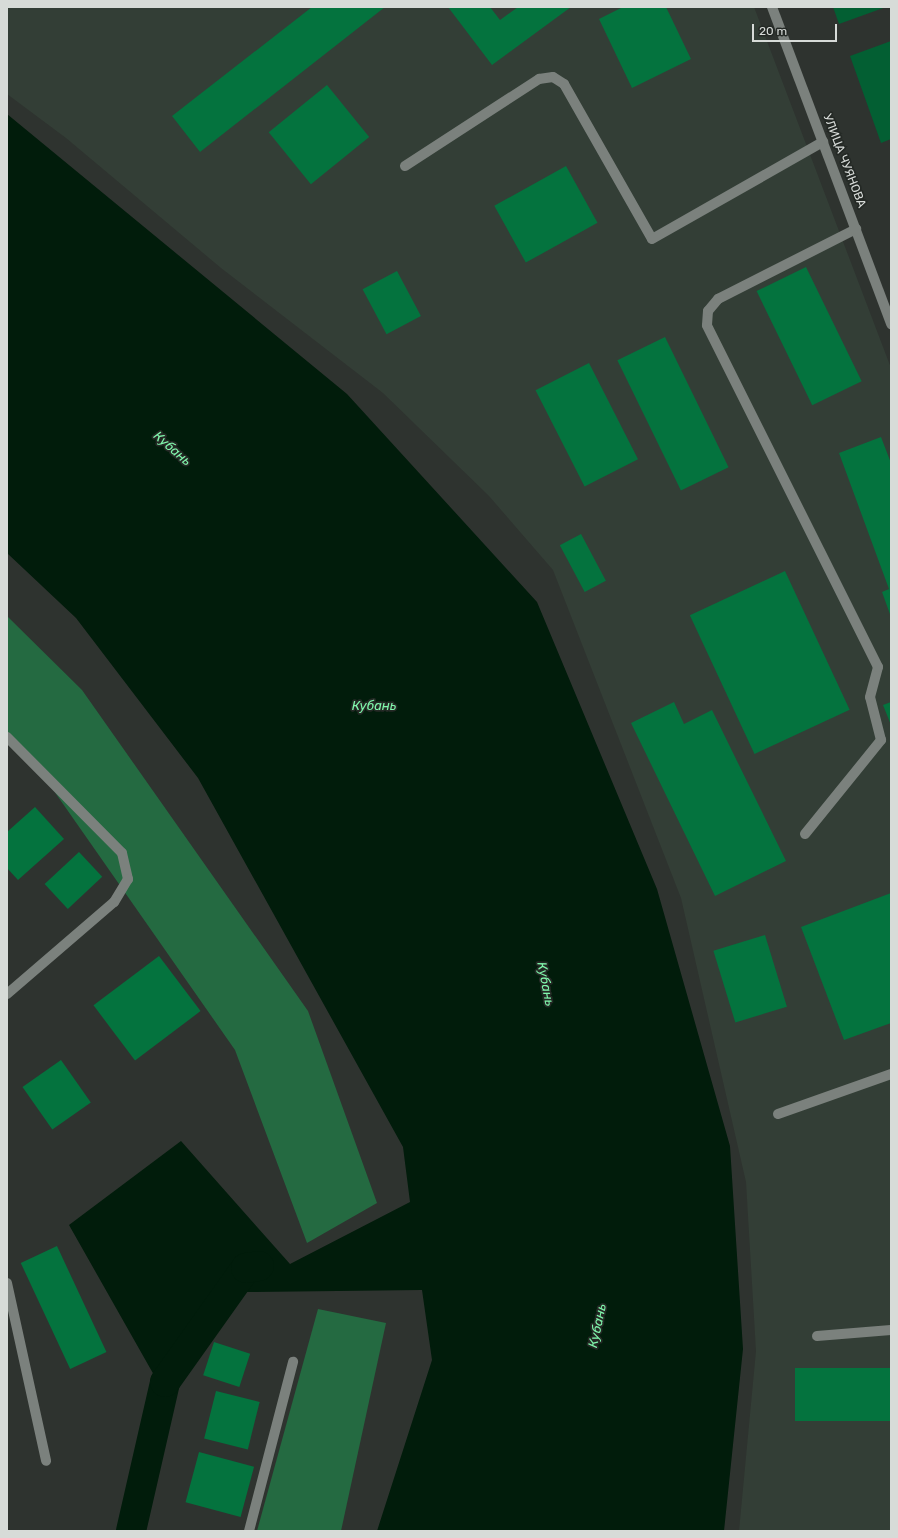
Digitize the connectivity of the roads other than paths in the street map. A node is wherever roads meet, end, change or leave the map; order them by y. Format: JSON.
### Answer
{"nodes":[{"id":1,"x":772,"y":7,"type":"edge"},
{"id":2,"x":823,"y":142,"type":"junction"},
{"id":3,"x":405,"y":166,"type":"dead end"},
{"id":4,"x":856,"y":229,"type":"junction"},
{"id":5,"x":891,"y":324,"type":"edge"},
{"id":6,"x":7,"y":737,"type":"edge"},
{"id":7,"x":805,"y":834,"type":"dead end"},
{"id":8,"x":7,"y":994,"type":"edge"},
{"id":9,"x":891,"y":1074,"type":"edge"},
{"id":10,"x":778,"y":1114,"type":"dead end"},
{"id":11,"x":7,"y":1283,"type":"edge"},
{"id":12,"x":891,"y":1330,"type":"edge"},
{"id":13,"x":817,"y":1336,"type":"dead end"},
{"id":14,"x":293,"y":1362,"type":"dead end"},
{"id":15,"x":46,"y":1461,"type":"dead end"},
{"id":16,"x":249,"y":1531,"type":"edge"}],
"edges":[{"from":1,"to":2,"type":"street","name":"УЛИЦА ЧУЯНОВА"},
{"from":2,"to":3,"type":"street"},
{"from":2,"to":4,"type":"street","name":"УЛИЦА ЧУЯНОВА"},
{"from":4,"to":5,"type":"street","name":"УЛИЦА ЧУЯНОВА"},
{"from":4,"to":7,"type":"street"},
{"from":6,"to":8,"type":"street"},
{"from":9,"to":10,"type":"street"},
{"from":11,"to":15,"type":"street"},
{"from":12,"to":13,"type":"street"},
{"from":14,"to":16,"type":"street"}]}
